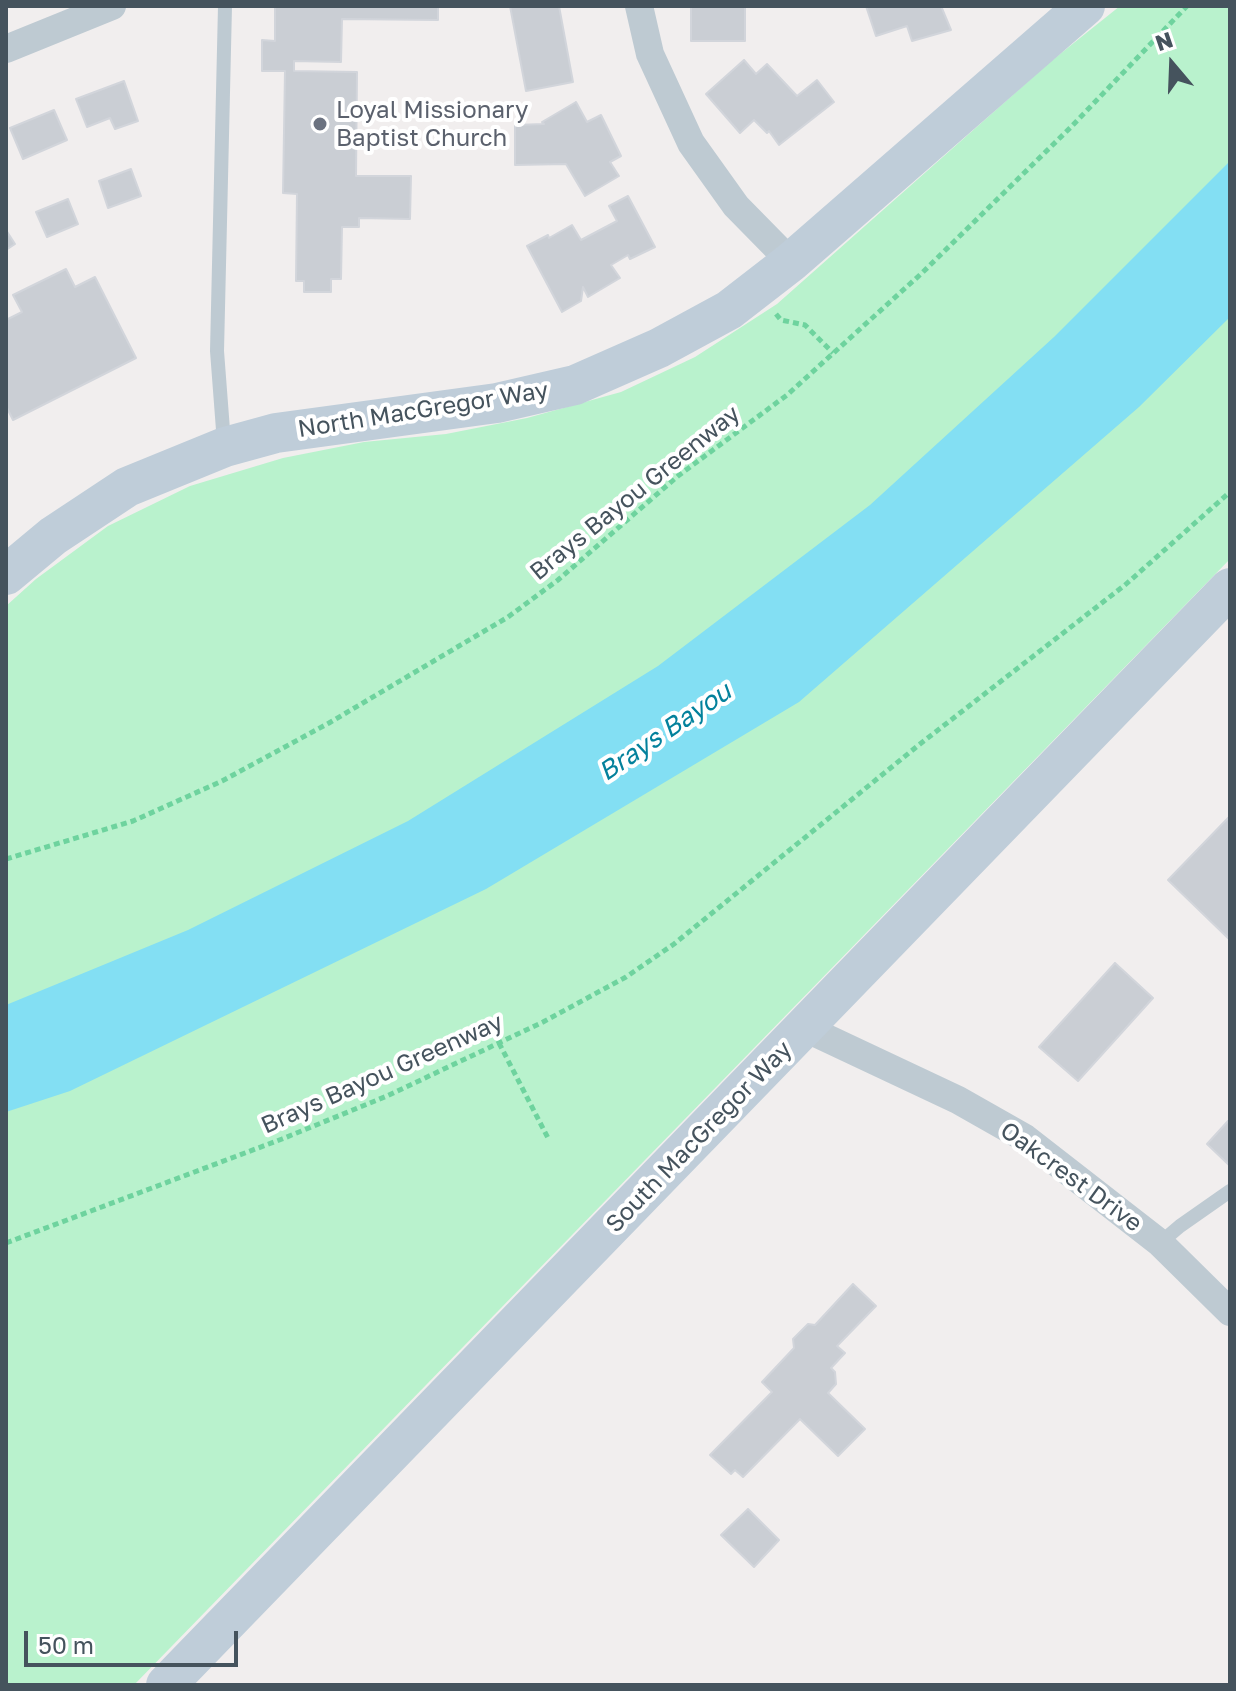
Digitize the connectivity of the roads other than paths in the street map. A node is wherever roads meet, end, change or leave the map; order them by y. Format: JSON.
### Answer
{"nodes":[{"id":1,"x":112,"y":6,"type":"edge"},
{"id":2,"x":225,"y":6,"type":"edge"},
{"id":3,"x":639,"y":6,"type":"edge"},
{"id":4,"x":1085,"y":6,"type":"edge"},
{"id":5,"x":6,"y":49,"type":"edge"},
{"id":6,"x":791,"y":262,"type":"junction"},
{"id":7,"x":225,"y":447,"type":"junction"},
{"id":8,"x":6,"y":575,"type":"edge"},
{"id":9,"x":1230,"y":588,"type":"edge"},
{"id":10,"x":805,"y":1028,"type":"junction"},
{"id":11,"x":1230,"y":1191,"type":"edge"},
{"id":12,"x":1160,"y":1243,"type":"junction"},
{"id":13,"x":1230,"y":1312,"type":"edge"},
{"id":14,"x":166,"y":1685,"type":"edge"}],
"edges":[{"from":1,"to":5,"type":"street"},
{"from":2,"to":7,"type":"lane"},
{"from":3,"to":6,"type":"street"},
{"from":4,"to":6,"type":"street","name":"North MacGregor Way"},
{"from":6,"to":7,"type":"street","name":"North MacGregor Way"},
{"from":7,"to":8,"type":"street","name":"North MacGregor Way"},
{"from":9,"to":10,"type":"street","name":"South MacGregor Way"},
{"from":10,"to":12,"type":"street","name":"Oakcrest Drive"},
{"from":10,"to":14,"type":"street","name":"South MacGregor Way"},
{"from":11,"to":12,"type":"lane"},
{"from":12,"to":13,"type":"street","name":"Oakcrest Drive"}]}
